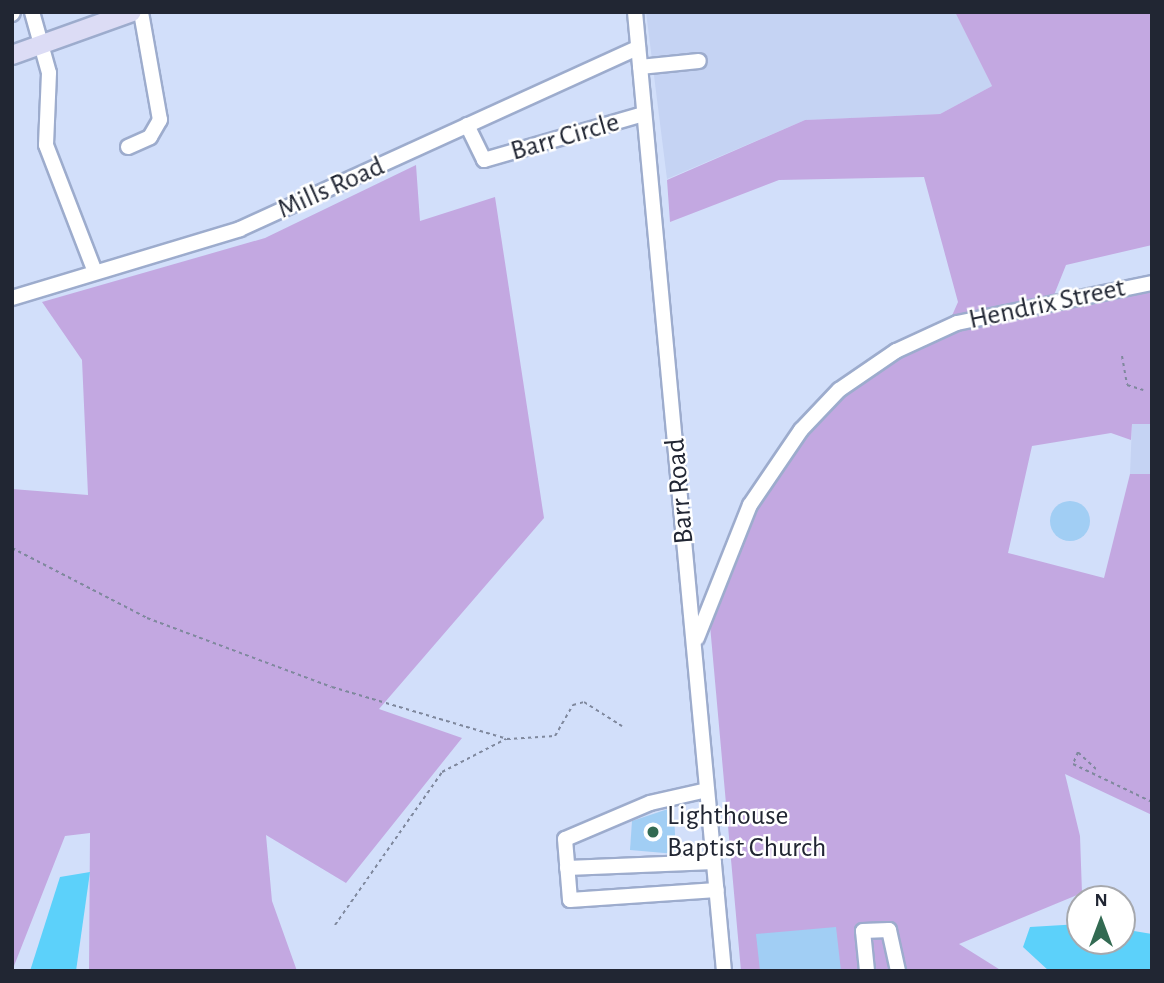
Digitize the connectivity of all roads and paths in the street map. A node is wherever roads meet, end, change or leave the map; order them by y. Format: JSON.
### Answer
{"nodes":[{"id":1,"x":32,"y":12,"type":"edge"},
{"id":2,"x":132,"y":12,"type":"edge"},
{"id":3,"x":141,"y":12,"type":"edge"},
{"id":4,"x":635,"y":12,"type":"edge"},
{"id":5,"x":41,"y":47,"type":"junction"},
{"id":6,"x":638,"y":48,"type":"junction"},
{"id":7,"x":12,"y":55,"type":"edge"},
{"id":8,"x":699,"y":61,"type":"dead end"},
{"id":9,"x":640,"y":68,"type":"junction"},
{"id":10,"x":643,"y":114,"type":"junction"},
{"id":11,"x":467,"y":125,"type":"junction"},
{"id":12,"x":128,"y":147,"type":"dead end"},
{"id":13,"x":95,"y":272,"type":"junction"},
{"id":14,"x":1152,"y":283,"type":"edge"},
{"id":15,"x":12,"y":298,"type":"edge"},
{"id":16,"x":1122,"y":356,"type":"dead end"},
{"id":17,"x":1143,"y":390,"type":"dead end"},
{"id":18,"x":12,"y":548,"type":"edge"},
{"id":19,"x":694,"y":646,"type":"junction"},
{"id":20,"x":622,"y":726,"type":"dead end"},
{"id":21,"x":507,"y":739,"type":"junction"},
{"id":22,"x":1096,"y":769,"type":"dead end"},
{"id":23,"x":708,"y":790,"type":"junction"},
{"id":24,"x":1152,"y":802,"type":"edge"},
{"id":25,"x":714,"y":862,"type":"junction"},
{"id":26,"x":568,"y":868,"type":"junction"},
{"id":27,"x":717,"y":890,"type":"junction"},
{"id":28,"x":335,"y":925,"type":"dead end"},
{"id":29,"x":724,"y":971,"type":"edge"},
{"id":30,"x":867,"y":971,"type":"edge"},
{"id":31,"x":898,"y":971,"type":"edge"}],
"edges":[{"from":1,"to":5,"type":"street"},
{"from":2,"to":5,"type":"main road"},
{"from":3,"to":12,"type":"street"},
{"from":4,"to":6,"type":"street","name":"Barr Road"},
{"from":5,"to":7,"type":"main road"},
{"from":5,"to":13,"type":"street"},
{"from":6,"to":9,"type":"street","name":"Barr Road"},
{"from":6,"to":11,"type":"street","name":"Mills Road"},
{"from":8,"to":9,"type":"street"},
{"from":9,"to":10,"type":"street","name":"Barr Road"},
{"from":10,"to":11,"type":"street","name":"Barr Circle"},
{"from":10,"to":19,"type":"street","name":"Barr Road"},
{"from":11,"to":13,"type":"street","name":"Mills Road"},
{"from":13,"to":15,"type":"street","name":"Mills Road"},
{"from":14,"to":19,"type":"street","name":"Hendrix Street"},
{"from":16,"to":17,"type":"path"},
{"from":18,"to":21,"type":"path"},
{"from":19,"to":23,"type":"street","name":"Barr Road"},
{"from":20,"to":21,"type":"path"},
{"from":21,"to":28,"type":"path"},
{"from":22,"to":24,"type":"path"},
{"from":23,"to":25,"type":"street","name":"Barr Road"},
{"from":23,"to":26,"type":"street"},
{"from":25,"to":26,"type":"street"},
{"from":25,"to":27,"type":"street","name":"Barr Road"},
{"from":26,"to":27,"type":"street"},
{"from":27,"to":29,"type":"street","name":"Barr Road"},
{"from":30,"to":31,"type":"street"}]}
